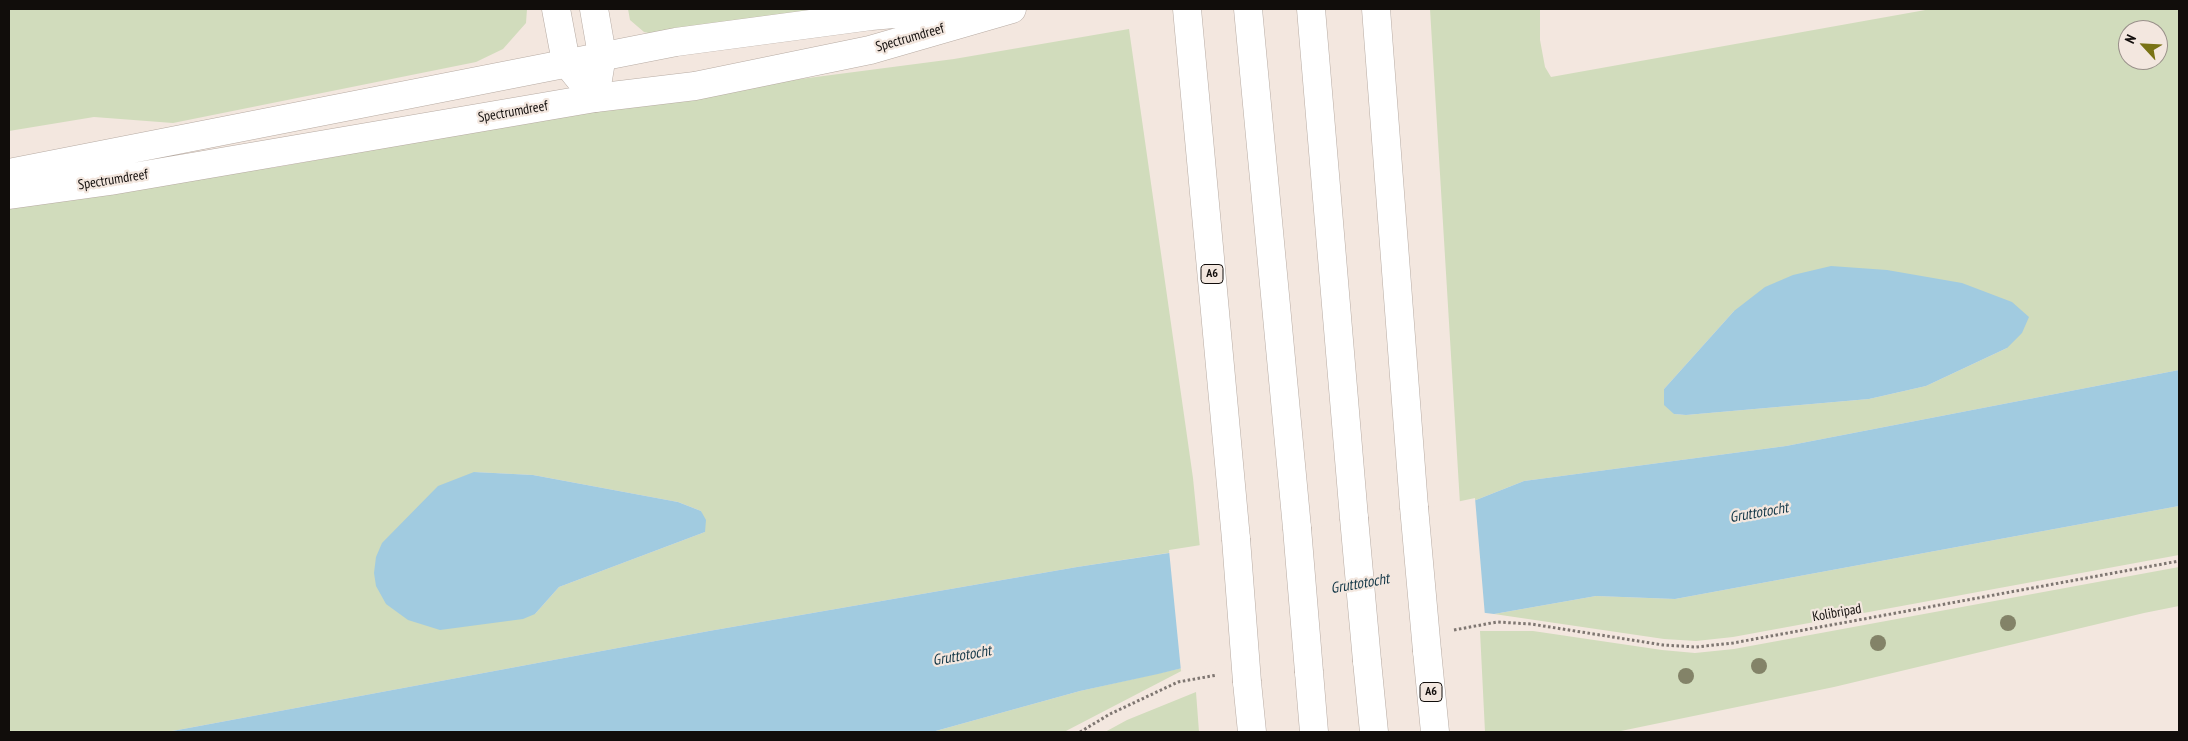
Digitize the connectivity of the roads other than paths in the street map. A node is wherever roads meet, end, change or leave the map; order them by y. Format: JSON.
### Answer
{"nodes":[{"id":1,"x":556,"y":9,"type":"edge"},
{"id":2,"x":594,"y":9,"type":"edge"},
{"id":3,"x":950,"y":9,"type":"edge"},
{"id":4,"x":1012,"y":9,"type":"edge"},
{"id":5,"x":1187,"y":9,"type":"edge"},
{"id":6,"x":1248,"y":9,"type":"edge"},
{"id":7,"x":1311,"y":9,"type":"edge"},
{"id":8,"x":1376,"y":9,"type":"edge"},
{"id":9,"x":602,"y":55,"type":"junction"},
{"id":10,"x":566,"y":62,"type":"junction"},
{"id":11,"x":595,"y":98,"type":"junction"},
{"id":12,"x":9,"y":173,"type":"edge"},
{"id":13,"x":9,"y":195,"type":"edge"},
{"id":14,"x":1252,"y":732,"type":"edge"},
{"id":15,"x":1314,"y":732,"type":"edge"},
{"id":16,"x":1374,"y":732,"type":"edge"},
{"id":17,"x":1435,"y":732,"type":"edge"}],
"edges":[{"from":1,"to":10,"type":"main road"},
{"from":2,"to":9,"type":"main road"},
{"from":3,"to":9,"type":"main road","name":"Spectrumdreef"},
{"from":4,"to":11,"type":"main road","name":"Spectrumdreef"},
{"from":5,"to":14,"type":"main road","number":"A6","bridge":true},
{"from":6,"to":15,"type":"main road","bridge":true},
{"from":7,"to":16,"type":"main road","bridge":true},
{"from":8,"to":17,"type":"main road","number":"A6","bridge":true},
{"from":9,"to":10,"type":"main road","name":"Spectrumdreef"},
{"from":9,"to":11,"type":"main road"},
{"from":10,"to":11,"type":"main road"},
{"from":10,"to":12,"type":"main road","name":"Spectrumdreef"},
{"from":11,"to":13,"type":"main road","name":"Spectrumdreef"}]}
